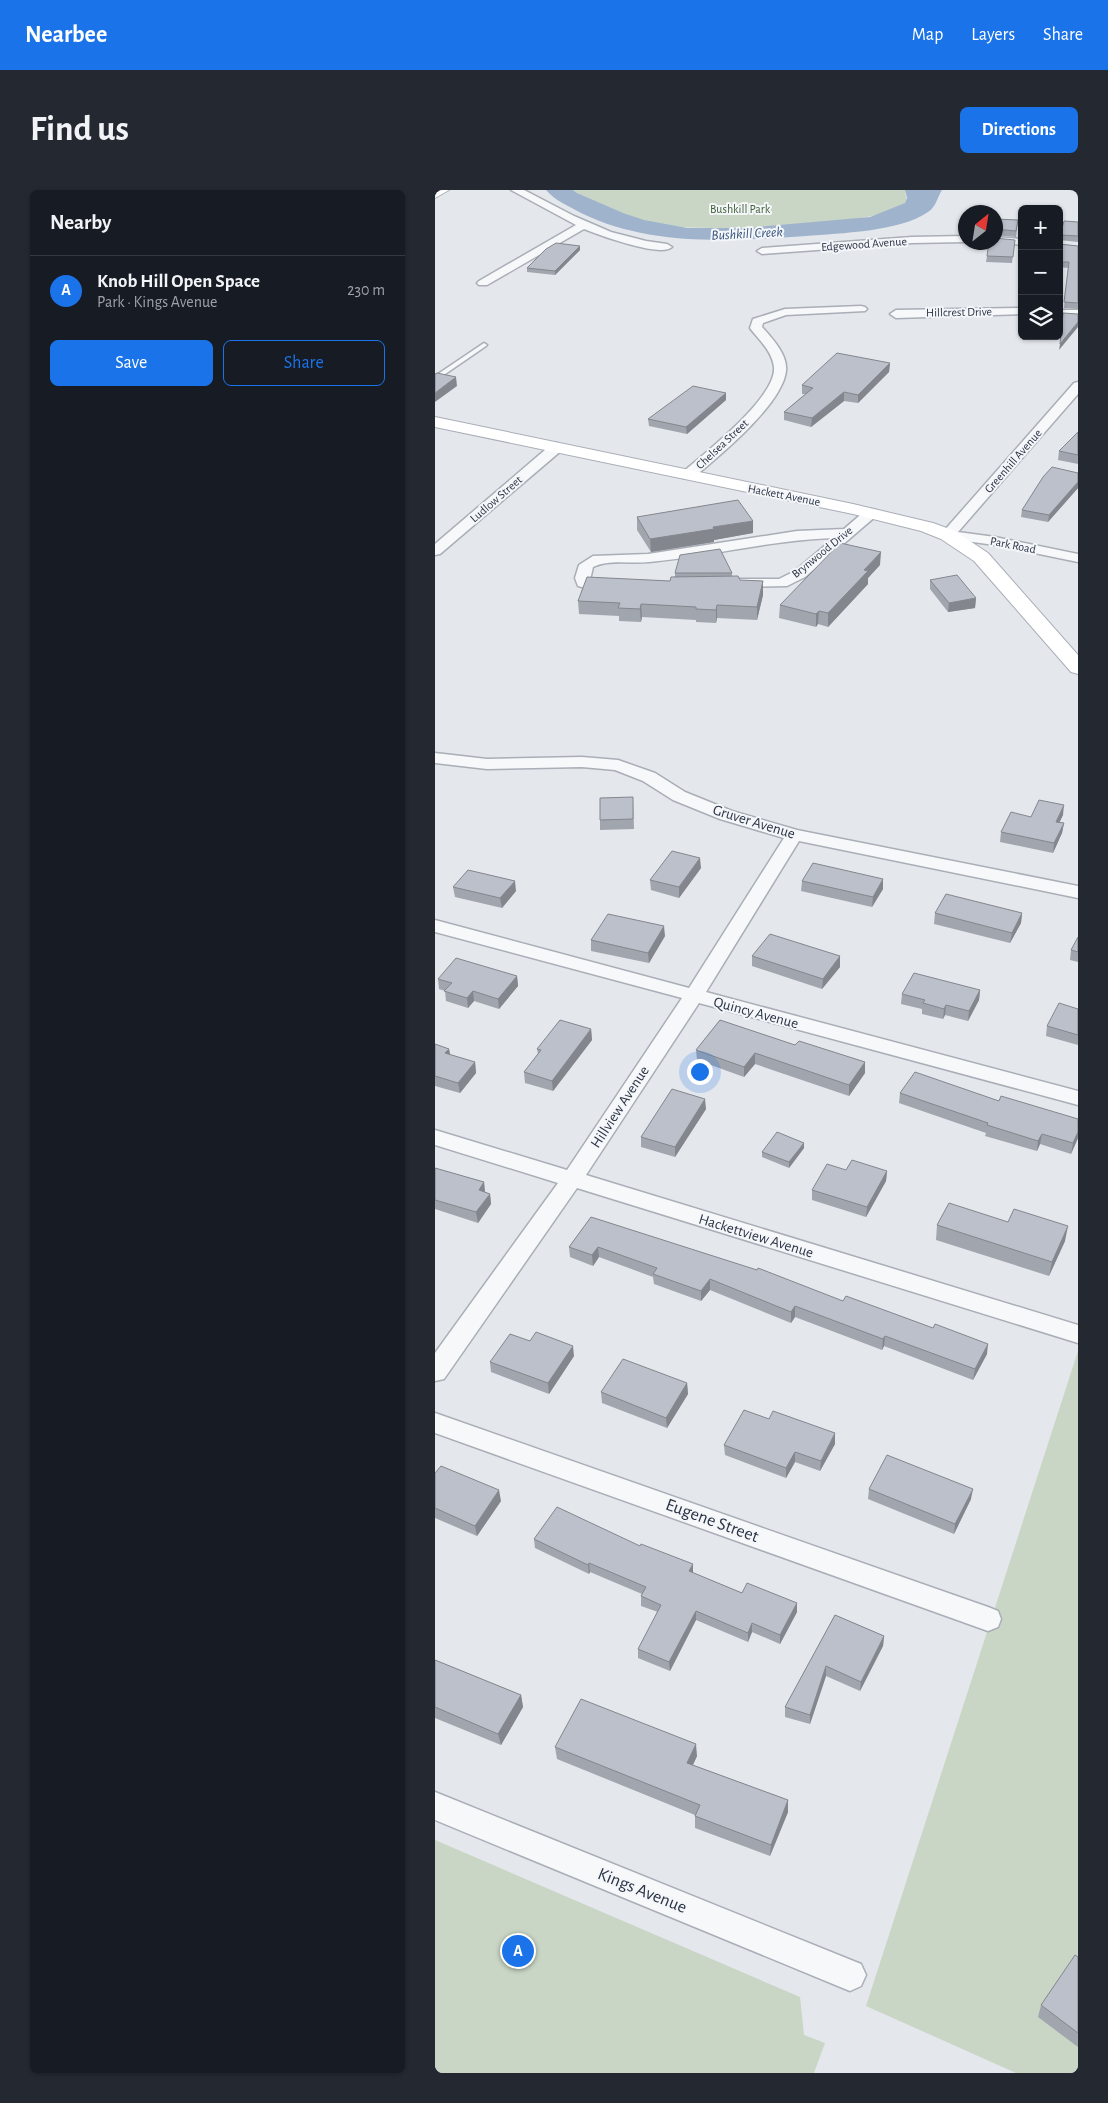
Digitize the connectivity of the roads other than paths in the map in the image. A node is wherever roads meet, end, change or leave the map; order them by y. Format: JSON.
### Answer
{"nodes":[{"id":1,"x":442,"y":190,"type":"edge"},
{"id":2,"x":516,"y":190,"type":"edge"},
{"id":3,"x":435,"y":194,"type":"edge"},
{"id":4,"x":583,"y":225,"type":"junction"},
{"id":5,"x":958,"y":239,"type":"edge"},
{"id":6,"x":1003,"y":241,"type":"edge"},
{"id":7,"x":1018,"y":242,"type":"edge"},
{"id":8,"x":667,"y":247,"type":"dead end"},
{"id":9,"x":762,"y":251,"type":"dead end"},
{"id":10,"x":483,"y":283,"type":"dead end"},
{"id":11,"x":861,"y":309,"type":"dead end"},
{"id":12,"x":1018,"y":311,"type":"edge"},
{"id":13,"x":1063,"y":313,"type":"edge"},
{"id":14,"x":896,"y":314,"type":"dead end"},
{"id":15,"x":1078,"y":314,"type":"edge"},
{"id":16,"x":484,"y":345,"type":"dead end"},
{"id":17,"x":435,"y":379,"type":"edge"},
{"id":18,"x":1078,"y":386,"type":"edge"},
{"id":19,"x":435,"y":422,"type":"edge"},
{"id":20,"x":557,"y":447,"type":"junction"},
{"id":21,"x":688,"y":475,"type":"junction"},
{"id":22,"x":871,"y":512,"type":"junction"},
{"id":23,"x":845,"y":534,"type":"junction"},
{"id":24,"x":948,"y":535,"type":"junction"},
{"id":25,"x":435,"y":551,"type":"edge"},
{"id":26,"x":1078,"y":558,"type":"edge"},
{"id":27,"x":628,"y":584,"type":"edge"},
{"id":28,"x":715,"y":584,"type":"edge"},
{"id":29,"x":1078,"y":668,"type":"edge"},
{"id":30,"x":435,"y":758,"type":"edge"},
{"id":31,"x":794,"y":835,"type":"junction"},
{"id":32,"x":1078,"y":892,"type":"edge"},
{"id":33,"x":435,"y":926,"type":"edge"},
{"id":34,"x":693,"y":997,"type":"junction"},
{"id":35,"x":1078,"y":1098,"type":"edge"},
{"id":36,"x":435,"y":1137,"type":"edge"},
{"id":37,"x":572,"y":1180,"type":"junction"},
{"id":38,"x":1078,"y":1334,"type":"edge"},
{"id":39,"x":435,"y":1372,"type":"edge"},
{"id":40,"x":435,"y":1422,"type":"edge"},
{"id":41,"x":988,"y":1619,"type":"dead end"},
{"id":42,"x":435,"y":1806,"type":"edge"},
{"id":43,"x":850,"y":1975,"type":"dead end"}],
"edges":[{"from":1,"to":3,"type":"main road"},
{"from":2,"to":4,"type":"street"},
{"from":4,"to":8,"type":"street"},
{"from":4,"to":10,"type":"street"},
{"from":5,"to":9,"type":"street","name":"Edgewood Avenue"},
{"from":6,"to":7,"type":"street"},
{"from":11,"to":21,"type":"street","name":"Chelsea Street"},
{"from":12,"to":14,"type":"street","name":"Hillcrest Drive"},
{"from":13,"to":15,"type":"street"},
{"from":16,"to":17,"type":"lane"},
{"from":18,"to":24,"type":"street","name":"Greenhill Avenue"},
{"from":19,"to":20,"type":"main road","name":"Hackett Avenue"},
{"from":20,"to":21,"type":"main road","name":"Hackett Avenue"},
{"from":20,"to":25,"type":"street","name":"Ludlow Street"},
{"from":21,"to":22,"type":"main road","name":"Hackett Avenue"},
{"from":22,"to":23,"type":"street","name":"Brynwood Drive"},
{"from":22,"to":24,"type":"main road","name":"Hackett Avenue"},
{"from":23,"to":27,"type":"street"},
{"from":23,"to":28,"type":"street","name":"Brynwood Drive"},
{"from":24,"to":26,"type":"street","name":"Park Road"},
{"from":24,"to":29,"type":"main road","name":"Hackett Avenue"},
{"from":30,"to":31,"type":"street","name":"Gruver Avenue"},
{"from":31,"to":32,"type":"street","name":"Gruver Avenue"},
{"from":31,"to":34,"type":"street","name":"Hillview Avenue"},
{"from":33,"to":34,"type":"street","name":"Quincy Avenue"},
{"from":34,"to":35,"type":"street","name":"Quincy Avenue"},
{"from":34,"to":37,"type":"street","name":"Hillview Avenue"},
{"from":36,"to":37,"type":"street","name":"Hackettview Avenue"},
{"from":37,"to":38,"type":"street","name":"Hackettview Avenue"},
{"from":37,"to":39,"type":"street","name":"Hillview Avenue"},
{"from":40,"to":41,"type":"street","name":"Eugene Street"},
{"from":42,"to":43,"type":"street","name":"Kings Avenue"}]}
